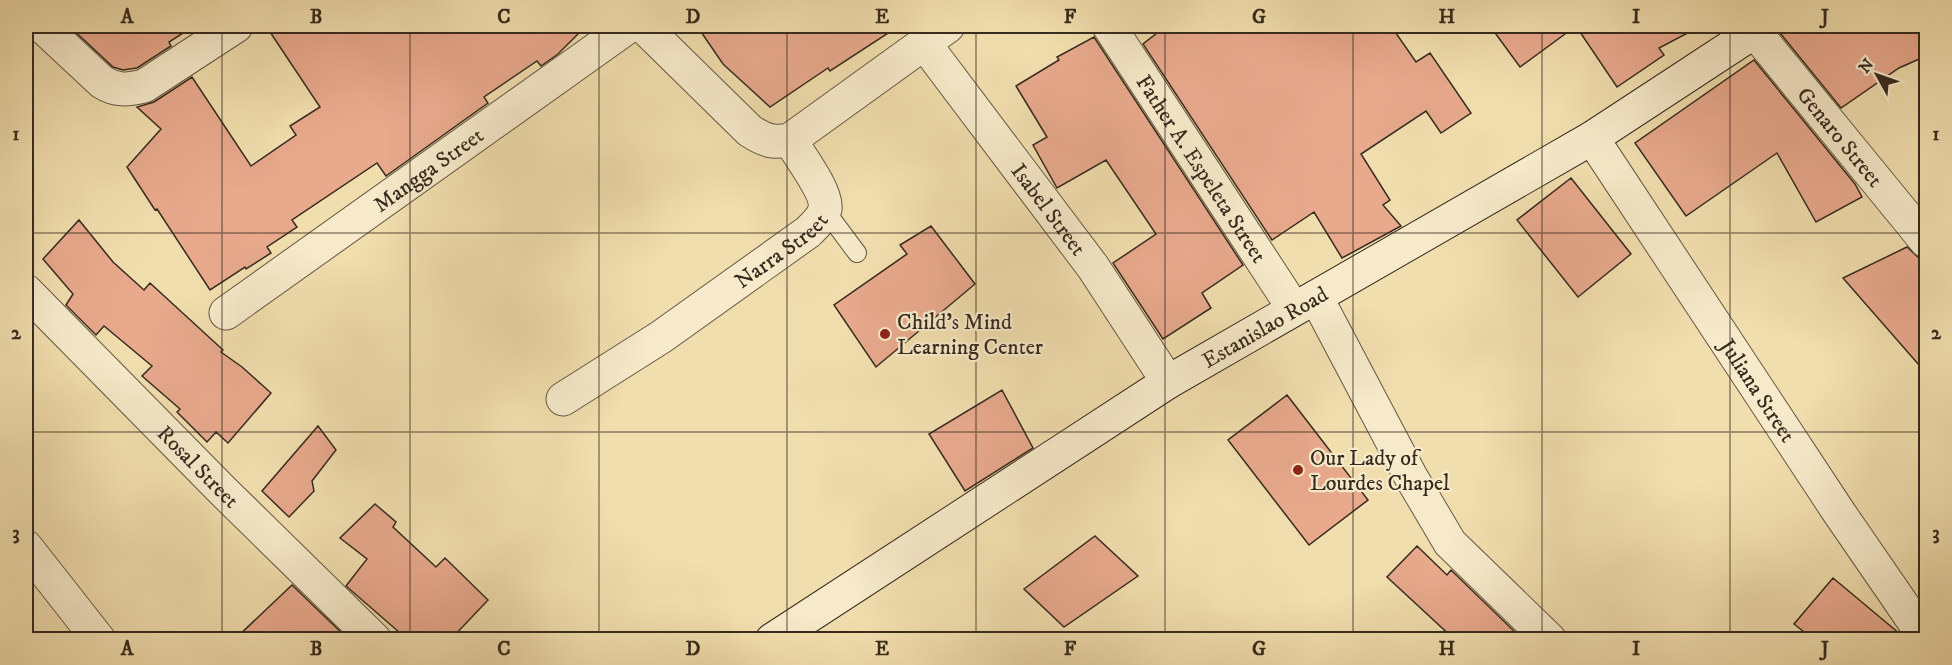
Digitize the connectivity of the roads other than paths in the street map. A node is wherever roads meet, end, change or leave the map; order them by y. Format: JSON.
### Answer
{"nodes":[{"id":1,"x":42,"y":26,"type":"edge"},
{"id":2,"x":236,"y":26,"type":"edge"},
{"id":3,"x":629,"y":26,"type":"edge"},
{"id":4,"x":643,"y":26,"type":"edge"},
{"id":5,"x":1109,"y":26,"type":"edge"},
{"id":6,"x":1759,"y":28,"type":"edge"},
{"id":7,"x":936,"y":34,"type":"edge"},
{"id":8,"x":1592,"y":138,"type":"junction"},
{"id":9,"x":790,"y":140,"type":"junction"},
{"id":10,"x":825,"y":210,"type":"junction"},
{"id":11,"x":1926,"y":241,"type":"edge"},
{"id":12,"x":857,"y":253,"type":"dead end"},
{"id":13,"x":26,"y":291,"type":"edge"},
{"id":14,"x":1305,"y":303,"type":"junction"},
{"id":15,"x":226,"y":313,"type":"dead end"},
{"id":16,"x":1168,"y":382,"type":"junction"},
{"id":17,"x":563,"y":399,"type":"dead end"},
{"id":18,"x":26,"y":547,"type":"edge"},
{"id":19,"x":99,"y":639,"type":"edge"},
{"id":20,"x":375,"y":639,"type":"edge"},
{"id":21,"x":771,"y":639,"type":"edge"},
{"id":22,"x":1550,"y":639,"type":"edge"},
{"id":23,"x":1926,"y":639,"type":"edge"}],
"edges":[{"from":1,"to":2,"type":"street"},
{"from":3,"to":15,"type":"street","name":"Mangga Street"},
{"from":4,"to":9,"type":"street"},
{"from":5,"to":14,"type":"street","name":"Father A. Espeleta Street"},
{"from":6,"to":8,"type":"street","name":"Estanislao Road"},
{"from":6,"to":11,"type":"street","name":"Genaro Street"},
{"from":7,"to":9,"type":"street"},
{"from":7,"to":16,"type":"street","name":"Isabel Street"},
{"from":8,"to":14,"type":"street","name":"Estanislao Road"},
{"from":8,"to":23,"type":"street","name":"Juliana Street"},
{"from":9,"to":10,"type":"street","name":"Narra Street"},
{"from":10,"to":12,"type":"lane"},
{"from":10,"to":17,"type":"street","name":"Narra Street"},
{"from":13,"to":20,"type":"street","name":"Rosal Street"},
{"from":14,"to":16,"type":"street","name":"Estanislao Road"},
{"from":14,"to":22,"type":"street","name":"Father A. Espeleta Street"},
{"from":16,"to":21,"type":"street","name":"Estanislao Road"},
{"from":18,"to":19,"type":"street"}]}
